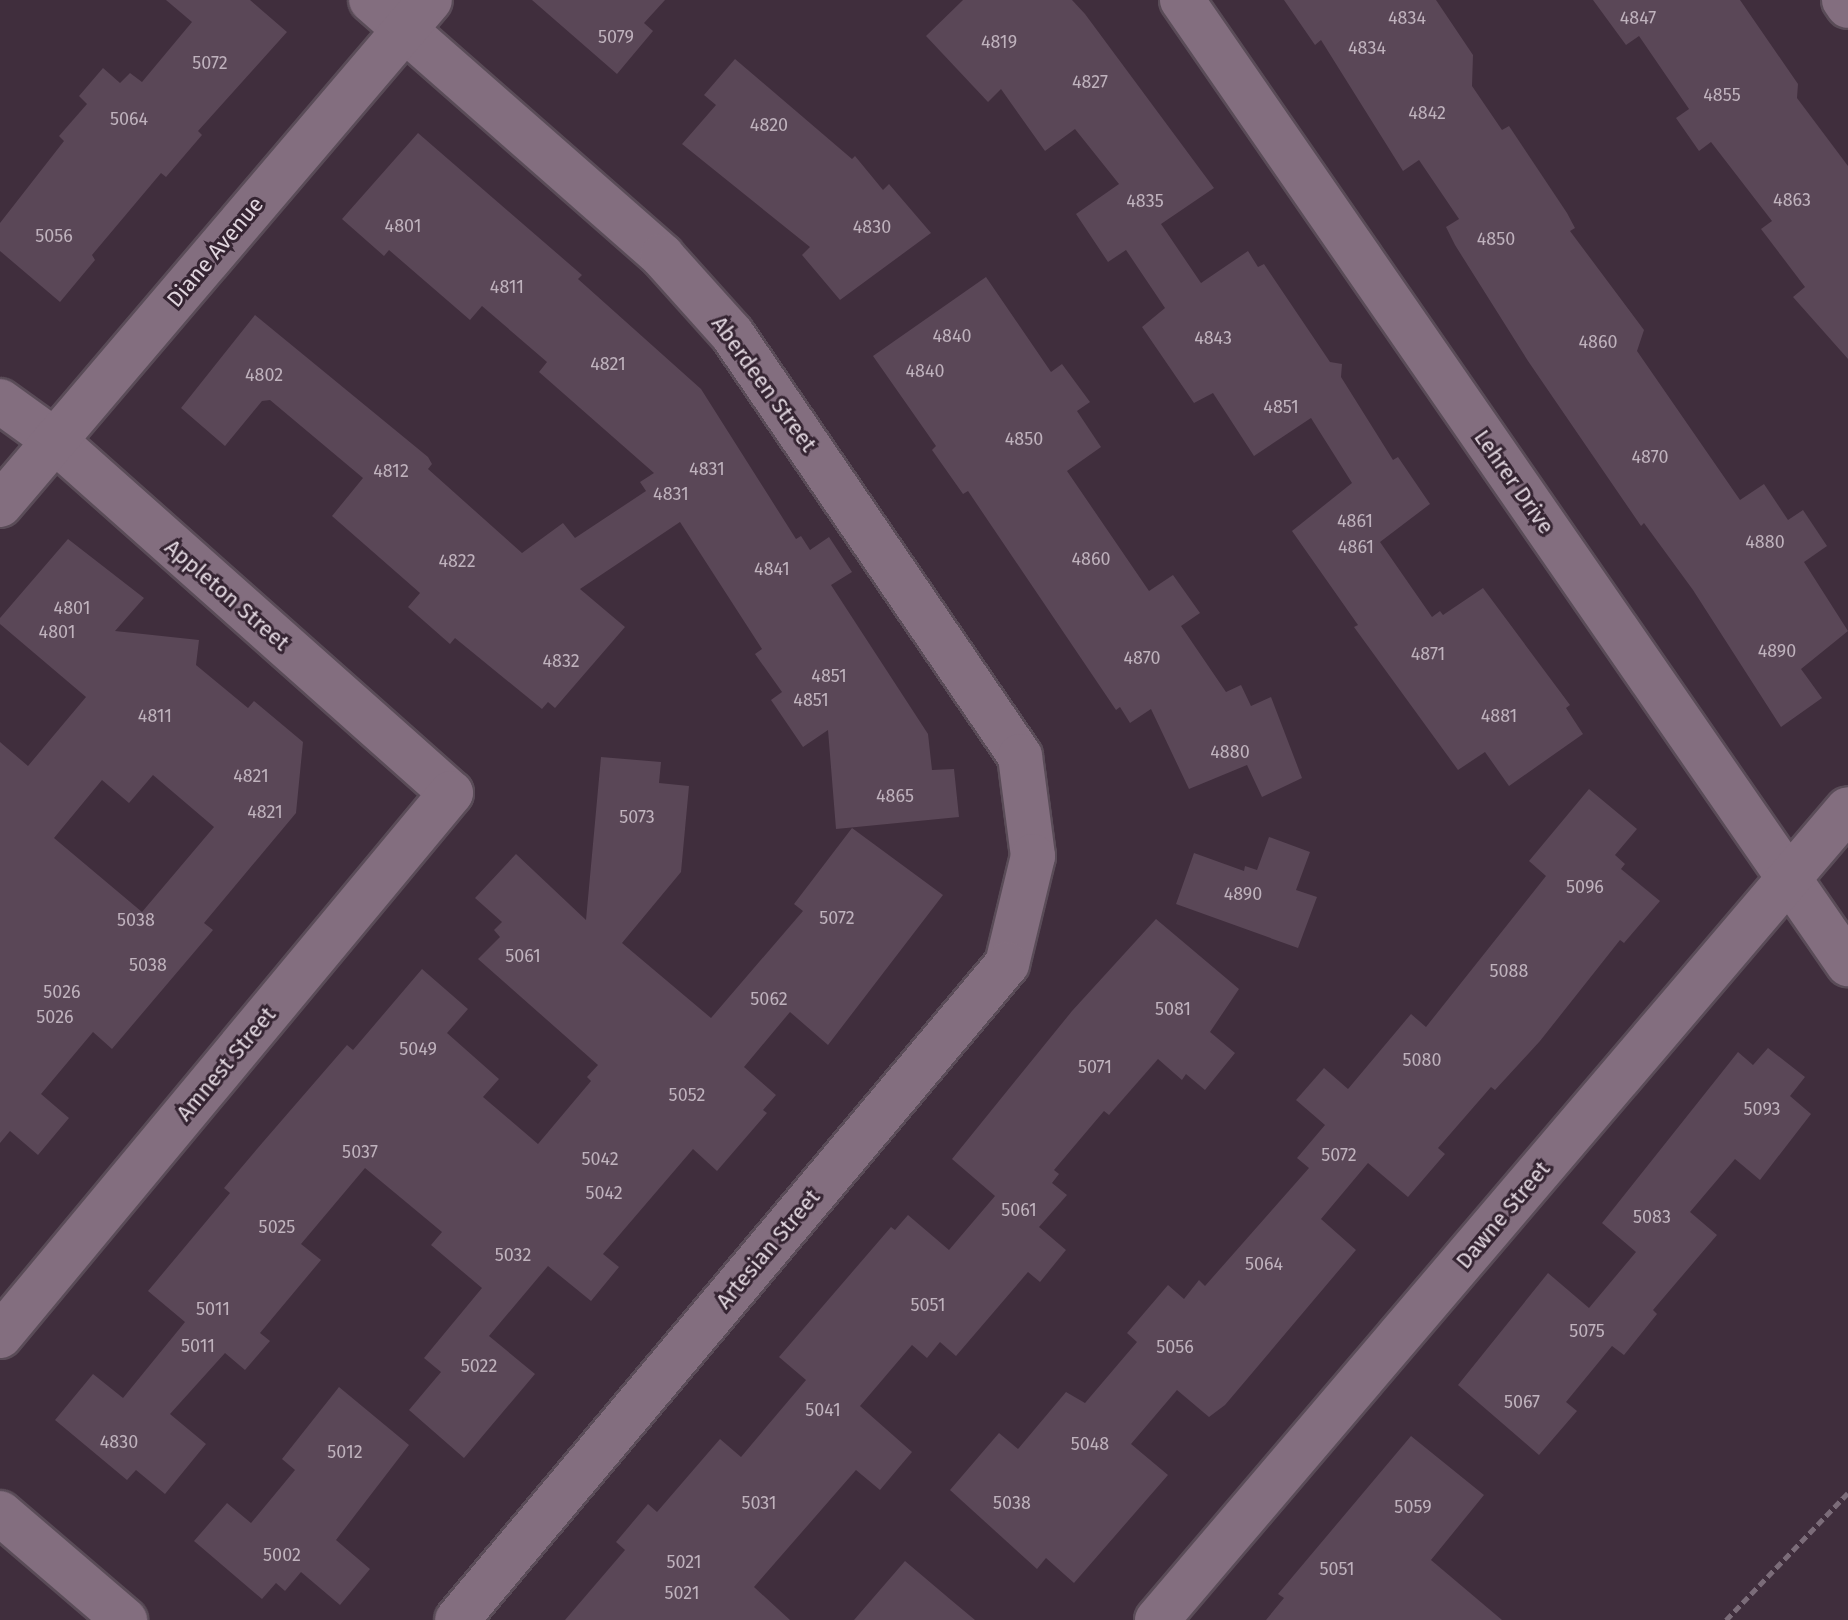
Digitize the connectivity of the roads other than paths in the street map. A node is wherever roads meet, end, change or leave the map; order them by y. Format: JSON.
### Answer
{"nodes":[{"id":1,"x":371,"y":0,"type":"edge"},
{"id":2,"x":1182,"y":0,"type":"edge"},
{"id":3,"x":1844,"y":0,"type":"edge"},
{"id":4,"x":1848,"y":6,"type":"edge"},
{"id":5,"x":418,"y":14,"type":"edge"},
{"id":6,"x":0,"y":401,"type":"edge"},
{"id":7,"x":54,"y":440,"type":"junction"},
{"id":8,"x":0,"y":505,"type":"edge"},
{"id":9,"x":451,"y":793,"type":"joint"},
{"id":10,"x":1848,"y":809,"type":"edge"},
{"id":11,"x":1033,"y":856,"type":"joint"},
{"id":12,"x":1789,"y":880,"type":"junction"},
{"id":13,"x":1848,"y":964,"type":"edge"},
{"id":14,"x":0,"y":1336,"type":"edge"},
{"id":15,"x":0,"y":1513,"type":"edge"},
{"id":16,"x":125,"y":1620,"type":"edge"},
{"id":17,"x":457,"y":1620,"type":"edge"},
{"id":18,"x":1157,"y":1620,"type":"edge"}],
"edges":[{"from":1,"to":5,"type":"street","name":"Aberdeen Street"},
{"from":2,"to":12,"type":"street","name":"Lehrer Drive"},
{"from":3,"to":4,"type":"street"},
{"from":5,"to":7,"type":"street","name":"Diane Avenue"},
{"from":5,"to":11,"type":"street","name":"Aberdeen Street"},
{"from":6,"to":7,"type":"street","name":"Appleton Street"},
{"from":7,"to":8,"type":"street","name":"Diane Avenue"},
{"from":7,"to":9,"type":"street","name":"Appleton Street"},
{"from":9,"to":14,"type":"street","name":"Amnest Street"},
{"from":10,"to":12,"type":"street","name":"Dawne Street"},
{"from":11,"to":17,"type":"street","name":"Artesian Street"},
{"from":12,"to":13,"type":"street","name":"Lehrer Drive"},
{"from":12,"to":18,"type":"street","name":"Dawne Street"},
{"from":15,"to":16,"type":"street"}]}
